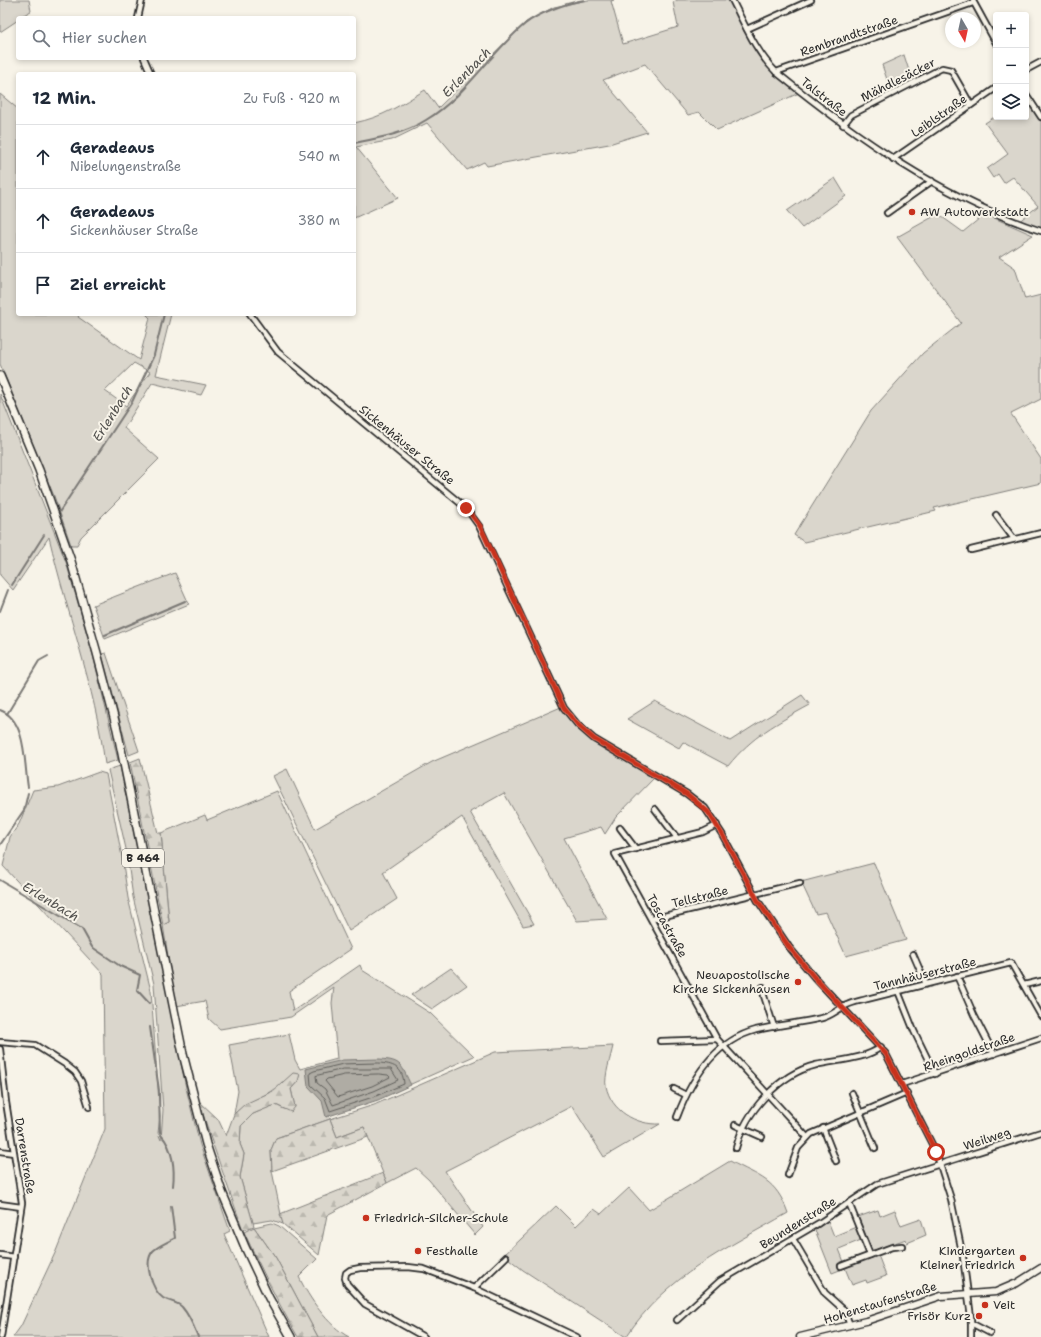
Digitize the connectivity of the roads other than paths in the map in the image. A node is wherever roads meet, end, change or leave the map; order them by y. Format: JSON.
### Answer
{"nodes":[{"id":1,"x":142,"y":0,"type":"edge"},
{"id":2,"x":732,"y":0,"type":"edge"},
{"id":3,"x":811,"y":0,"type":"edge"},
{"id":4,"x":972,"y":1,"type":"edge"},
{"id":5,"x":138,"y":16,"type":"edge"},
{"id":6,"x":748,"y":29,"type":"junction"},
{"id":7,"x":993,"y":38,"type":"edge"},
{"id":8,"x":145,"y":60,"type":"edge"},
{"id":9,"x":1041,"y":62,"type":"edge"},
{"id":10,"x":1029,"y":68,"type":"edge"},
{"id":11,"x":150,"y":72,"type":"edge"},
{"id":12,"x":776,"y":72,"type":"junction"},
{"id":13,"x":993,"y":90,"type":"edge"},
{"id":14,"x":1029,"y":99,"type":"edge"},
{"id":15,"x":971,"y":105,"type":"junction"},
{"id":16,"x":1041,"y":117,"type":"edge"},
{"id":17,"x":843,"y":124,"type":"junction"},
{"id":18,"x":893,"y":159,"type":"junction"},
{"id":19,"x":932,"y":180,"type":"junction"},
{"id":20,"x":887,"y":213,"type":"dead end"},
{"id":21,"x":1041,"y":231,"type":"edge"},
{"id":22,"x":251,"y":316,"type":"edge"},
{"id":23,"x":0,"y":376,"type":"edge"},
{"id":24,"x":996,"y":514,"type":"dead end"},
{"id":25,"x":1041,"y":532,"type":"edge"},
{"id":26,"x":1014,"y":539,"type":"junction"},
{"id":27,"x":971,"y":550,"type":"dead end"},
{"id":28,"x":655,"y":809,"type":"dead end"},
{"id":29,"x":717,"y":825,"type":"junction"},
{"id":30,"x":620,"y":828,"type":"dead end"},
{"id":31,"x":677,"y":838,"type":"junction"},
{"id":32,"x":636,"y":849,"type":"junction"},
{"id":33,"x":800,"y":883,"type":"dead end"},
{"id":34,"x":754,"y":894,"type":"junction"},
{"id":35,"x":652,"y":919,"type":"junction"},
{"id":36,"x":913,"y":954,"type":"dead end"},
{"id":37,"x":957,"y":976,"type":"junction"},
{"id":38,"x":1041,"y":981,"type":"edge"},
{"id":39,"x":926,"y":984,"type":"junction"},
{"id":40,"x":1024,"y":985,"type":"junction"},
{"id":41,"x":763,"y":987,"type":"dead end"},
{"id":42,"x":898,"y":991,"type":"junction"},
{"id":43,"x":843,"y":1007,"type":"junction"},
{"id":44,"x":1041,"y":1016,"type":"edge"},
{"id":45,"x":774,"y":1027,"type":"junction"},
{"id":46,"x":1041,"y":1038,"type":"edge"},
{"id":47,"x":717,"y":1039,"type":"junction"},
{"id":48,"x":660,"y":1041,"type":"dead end"},
{"id":49,"x":0,"y":1042,"type":"edge"},
{"id":50,"x":723,"y":1047,"type":"junction"},
{"id":51,"x":881,"y":1047,"type":"junction"},
{"id":52,"x":0,"y":1049,"type":"edge"},
{"id":53,"x":994,"y":1054,"type":"junction"},
{"id":54,"x":935,"y":1074,"type":"junction"},
{"id":55,"x":902,"y":1084,"type":"junction"},
{"id":56,"x":674,"y":1089,"type":"dead end"},
{"id":57,"x":852,"y":1093,"type":"dead end"},
{"id":58,"x":907,"y":1093,"type":"junction"},
{"id":59,"x":767,"y":1094,"type":"junction"},
{"id":60,"x":686,"y":1095,"type":"junction"},
{"id":61,"x":0,"y":1102,"type":"edge"},
{"id":62,"x":6,"y":1102,"type":"junction"},
{"id":63,"x":89,"y":1107,"type":"dead end"},
{"id":64,"x":860,"y":1112,"type":"junction"},
{"id":65,"x":677,"y":1117,"type":"dead end"},
{"id":66,"x":735,"y":1125,"type":"dead end"},
{"id":67,"x":823,"y":1128,"type":"junction"},
{"id":68,"x":742,"y":1129,"type":"junction"},
{"id":69,"x":1041,"y":1132,"type":"edge"},
{"id":70,"x":762,"y":1137,"type":"dead end"},
{"id":71,"x":807,"y":1137,"type":"junction"},
{"id":72,"x":736,"y":1148,"type":"dead end"},
{"id":73,"x":875,"y":1148,"type":"dead end"},
{"id":74,"x":0,"y":1151,"type":"edge"},
{"id":75,"x":14,"y":1153,"type":"junction"},
{"id":76,"x":836,"y":1162,"type":"dead end"},
{"id":77,"x":940,"y":1164,"type":"junction"},
{"id":78,"x":788,"y":1175,"type":"dead end"},
{"id":79,"x":849,"y":1203,"type":"junction"},
{"id":80,"x":0,"y":1204,"type":"edge"},
{"id":81,"x":21,"y":1207,"type":"junction"},
{"id":82,"x":793,"y":1239,"type":"junction"},
{"id":83,"x":902,"y":1246,"type":"dead end"},
{"id":84,"x":0,"y":1255,"type":"edge"},
{"id":85,"x":870,"y":1255,"type":"junction"},
{"id":86,"x":14,"y":1257,"type":"junction"},
{"id":87,"x":506,"y":1257,"type":"dead end"},
{"id":88,"x":841,"y":1266,"type":"dead end"},
{"id":89,"x":1041,"y":1268,"type":"edge"},
{"id":90,"x":474,"y":1288,"type":"junction"},
{"id":91,"x":967,"y":1294,"type":"junction"},
{"id":92,"x":0,"y":1307,"type":"edge"},
{"id":93,"x":6,"y":1308,"type":"junction"},
{"id":94,"x":677,"y":1320,"type":"dead end"},
{"id":95,"x":971,"y":1323,"type":"junction"},
{"id":96,"x":850,"y":1325,"type":"junction"},
{"id":97,"x":990,"y":1333,"type":"dead end"},
{"id":98,"x":1,"y":1337,"type":"edge"},
{"id":99,"x":291,"y":1337,"type":"edge"},
{"id":100,"x":424,"y":1337,"type":"edge"},
{"id":101,"x":577,"y":1337,"type":"edge"},
{"id":102,"x":800,"y":1337,"type":"edge"},
{"id":103,"x":971,"y":1337,"type":"edge"}],
"edges":[{"from":1,"to":5,"type":"street"},
{"from":2,"to":6,"type":"street","name":"Talstraße"},
{"from":3,"to":6,"type":"street"},
{"from":4,"to":7,"type":"street"},
{"from":4,"to":12,"type":"street","name":"Rembrandtstraße"},
{"from":6,"to":12,"type":"street","name":"Talstraße"},
{"from":8,"to":11,"type":"street"},
{"from":9,"to":10,"type":"street"},
{"from":12,"to":17,"type":"street","name":"Talstraße"},
{"from":13,"to":15,"type":"street","name":"Leiblstraße"},
{"from":14,"to":16,"type":"street"},
{"from":15,"to":17,"type":"street","name":"Mähdlesäcker"},
{"from":15,"to":18,"type":"street","name":"Leiblstraße"},
{"from":17,"to":18,"type":"street","name":"Talstraße"},
{"from":18,"to":19,"type":"street","name":"Talstraße"},
{"from":19,"to":20,"type":"street"},
{"from":19,"to":21,"type":"street","name":"Talstraße"},
{"from":22,"to":29,"type":"street","name":"Sickenhäuser Straße"},
{"from":23,"to":99,"type":"main road","number":"B 464"},
{"from":24,"to":26,"type":"street"},
{"from":25,"to":26,"type":"street"},
{"from":26,"to":27,"type":"street"},
{"from":28,"to":31,"type":"street"},
{"from":29,"to":31,"type":"street"},
{"from":29,"to":34,"type":"street","name":"Sickenhäuser Straße"},
{"from":30,"to":32,"type":"street"},
{"from":31,"to":32,"type":"street"},
{"from":32,"to":35,"type":"street","name":"Toscastraße"},
{"from":33,"to":34,"type":"street","name":"Tellstraße"},
{"from":34,"to":35,"type":"street","name":"Tellstraße"},
{"from":34,"to":43,"type":"street","name":"Sickenhäuser Straße"},
{"from":35,"to":47,"type":"street","name":"Toscastraße"},
{"from":36,"to":39,"type":"street"},
{"from":37,"to":39,"type":"street","name":"Tannhäuserstraße"},
{"from":37,"to":40,"type":"street","name":"Tannhäuserstraße"},
{"from":37,"to":53,"type":"street"},
{"from":38,"to":40,"type":"street"},
{"from":39,"to":42,"type":"street","name":"Tannhäuserstraße"},
{"from":40,"to":44,"type":"street"},
{"from":41,"to":45,"type":"street"},
{"from":42,"to":43,"type":"street","name":"Tannhäuserstraße"},
{"from":42,"to":54,"type":"street"},
{"from":43,"to":45,"type":"street","name":"Tannhäuserstraße"},
{"from":43,"to":51,"type":"street","name":"Sickenhäuser Straße"},
{"from":45,"to":50,"type":"street","name":"Tannhäuserstraße"},
{"from":46,"to":53,"type":"street","name":"Rheingoldstraße"},
{"from":47,"to":48,"type":"street"},
{"from":47,"to":50,"type":"street","name":"Toscastraße"},
{"from":49,"to":63,"type":"street"},
{"from":50,"to":59,"type":"street","name":"Toscastraße"},
{"from":50,"to":60,"type":"street","name":"Tannhäuserstraße"},
{"from":51,"to":55,"type":"street","name":"Sickenhäuser Straße"},
{"from":51,"to":59,"type":"street"},
{"from":52,"to":62,"type":"street","name":"Darrenstraße"},
{"from":53,"to":54,"type":"street","name":"Rheingoldstraße"},
{"from":54,"to":55,"type":"street","name":"Rheingoldstraße"},
{"from":55,"to":58,"type":"street","name":"Sickenhäuser Straße"},
{"from":56,"to":60,"type":"street"},
{"from":57,"to":64,"type":"street"},
{"from":58,"to":64,"type":"street"},
{"from":58,"to":77,"type":"street","name":"Sickenhäuser Straße"},
{"from":59,"to":68,"type":"street"},
{"from":59,"to":71,"type":"street","name":"Toscastraße"},
{"from":60,"to":65,"type":"street","name":"Tannhäuserstraße"},
{"from":61,"to":62,"type":"street"},
{"from":62,"to":75,"type":"street","name":"Darrenstraße"},
{"from":64,"to":67,"type":"street"},
{"from":64,"to":73,"type":"street"},
{"from":66,"to":68,"type":"street"},
{"from":67,"to":71,"type":"street"},
{"from":67,"to":76,"type":"street"},
{"from":68,"to":70,"type":"street"},
{"from":68,"to":72,"type":"street"},
{"from":69,"to":77,"type":"street","name":"Weilweg"},
{"from":71,"to":78,"type":"street"},
{"from":74,"to":75,"type":"street"},
{"from":75,"to":81,"type":"street","name":"Darrenstraße"},
{"from":77,"to":79,"type":"street","name":"Beundenstraße"},
{"from":77,"to":91,"type":"street","name":"Sickenhäuser Straße"},
{"from":79,"to":82,"type":"street","name":"Beundenstraße"},
{"from":79,"to":85,"type":"street"},
{"from":80,"to":81,"type":"street"},
{"from":81,"to":86,"type":"street","name":"Darrenstraße"},
{"from":82,"to":94,"type":"street","name":"Beundenstraße"},
{"from":82,"to":96,"type":"street"},
{"from":83,"to":85,"type":"street"},
{"from":84,"to":86,"type":"street"},
{"from":85,"to":88,"type":"street"},
{"from":86,"to":93,"type":"street","name":"Darrenstraße"},
{"from":87,"to":90,"type":"street"},
{"from":89,"to":91,"type":"street","name":"Hohenstaufenstraße"},
{"from":90,"to":100,"type":"street"},
{"from":90,"to":101,"type":"street"},
{"from":91,"to":95,"type":"street","name":"Sickenhäuser Straße"},
{"from":91,"to":96,"type":"street","name":"Hohenstaufenstraße"},
{"from":92,"to":93,"type":"street"},
{"from":93,"to":98,"type":"street","name":"Darrenstraße"},
{"from":95,"to":97,"type":"street"},
{"from":95,"to":103,"type":"street","name":"Sickenhäuser Straße"},
{"from":96,"to":102,"type":"street","name":"Hohenstaufenstraße"}]}
